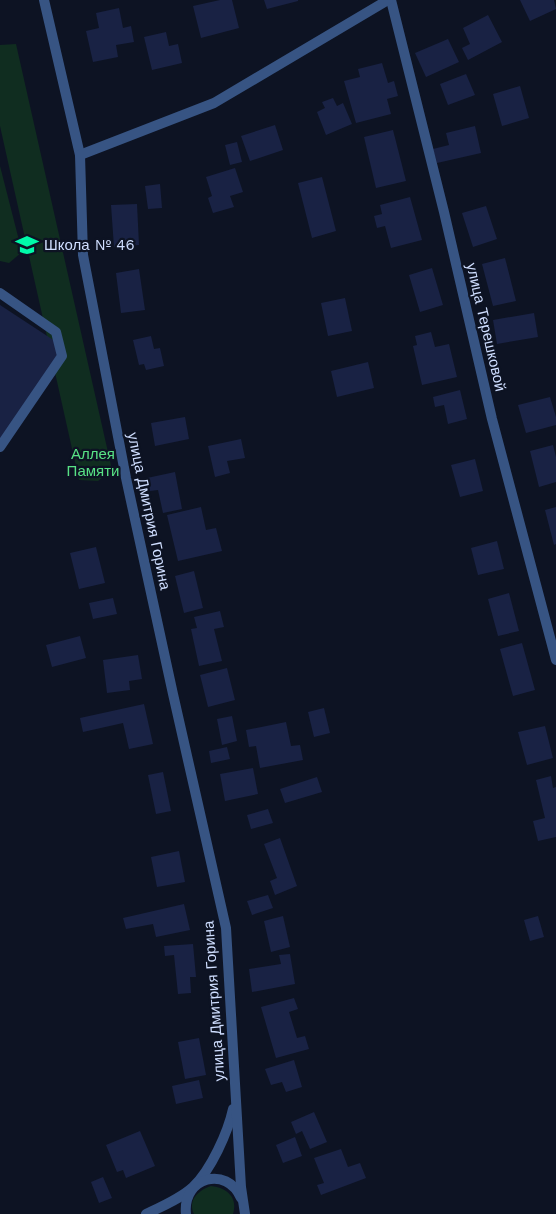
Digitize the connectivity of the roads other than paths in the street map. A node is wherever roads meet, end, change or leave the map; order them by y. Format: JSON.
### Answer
{"nodes":[{"id":1,"x":44,"y":0,"type":"edge"},
{"id":2,"x":389,"y":0,"type":"edge"},
{"id":3,"x":80,"y":155,"type":"junction"},
{"id":4,"x":0,"y":293,"type":"edge"},
{"id":5,"x":0,"y":448,"type":"edge"},
{"id":6,"x":556,"y":660,"type":"edge"},
{"id":7,"x":236,"y":1096,"type":"junction"},
{"id":8,"x":193,"y":1187,"type":"junction"},
{"id":9,"x":243,"y":1211,"type":"edge"},
{"id":10,"x":146,"y":1214,"type":"edge"},
{"id":11,"x":186,"y":1214,"type":"edge"}],
"edges":[{"from":1,"to":3,"type":"street","name":"улица Дмитрия Горина"},
{"from":2,"to":3,"type":"street"},
{"from":2,"to":6,"type":"street","name":"улица Терешковой"},
{"from":3,"to":7,"type":"street","name":"улица Дмитрия Горина"},
{"from":4,"to":5,"type":"street"},
{"from":7,"to":8,"type":"street"},
{"from":7,"to":9,"type":"street","name":"улица Дмитрия Горина"},
{"from":8,"to":9,"type":"street"},
{"from":8,"to":10,"type":"street"},
{"from":8,"to":11,"type":"street"}]}
